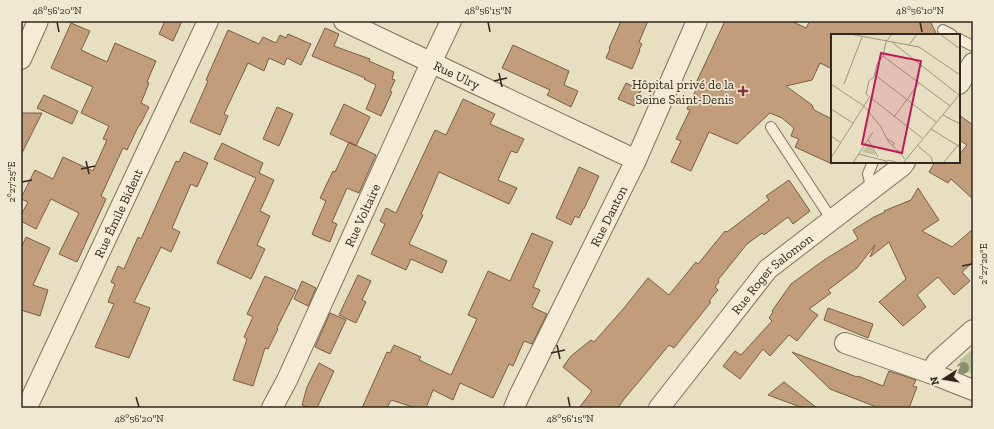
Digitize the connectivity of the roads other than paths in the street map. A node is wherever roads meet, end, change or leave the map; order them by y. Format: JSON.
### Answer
{"nodes":[{"id":1,"x":38,"y":21,"type":"edge"},
{"id":2,"x":208,"y":21,"type":"edge"},
{"id":3,"x":344,"y":21,"type":"edge"},
{"id":4,"x":451,"y":21,"type":"edge"},
{"id":5,"x":697,"y":21,"type":"edge"},
{"id":6,"x":960,"y":40,"type":"edge"},
{"id":7,"x":973,"y":46,"type":"edge"},
{"id":8,"x":21,"y":59,"type":"edge"},
{"id":9,"x":431,"y":63,"type":"junction"},
{"id":10,"x":973,"y":63,"type":"edge"},
{"id":11,"x":960,"y":82,"type":"edge"},
{"id":12,"x":772,"y":127,"type":"dead end"},
{"id":13,"x":636,"y":160,"type":"junction"},
{"id":14,"x":873,"y":163,"type":"edge"},
{"id":15,"x":904,"y":163,"type":"edge"},
{"id":16,"x":872,"y":190,"type":"junction"},
{"id":17,"x":832,"y":220,"type":"junction"},
{"id":18,"x":973,"y":330,"type":"edge"},
{"id":19,"x":845,"y":343,"type":"dead end"},
{"id":20,"x":930,"y":373,"type":"junction"},
{"id":21,"x":973,"y":390,"type":"edge"},
{"id":22,"x":31,"y":406,"type":"edge"},
{"id":23,"x":272,"y":408,"type":"edge"},
{"id":24,"x":514,"y":408,"type":"edge"},
{"id":25,"x":659,"y":408,"type":"edge"}],
"edges":[{"from":1,"to":8,"type":"street"},
{"from":2,"to":22,"type":"street","name":"Rue Émile Bident"},
{"from":3,"to":9,"type":"street","name":"Rue Ulry"},
{"from":4,"to":9,"type":"street","name":"Rue Voltaire"},
{"from":5,"to":13,"type":"street","name":"Rue Danton"},
{"from":6,"to":7,"type":"lane"},
{"from":9,"to":13,"type":"street","name":"Rue Ulry"},
{"from":9,"to":23,"type":"street","name":"Rue Voltaire"},
{"from":10,"to":11,"type":"street"},
{"from":12,"to":17,"type":"lane"},
{"from":13,"to":24,"type":"street","name":"Rue Danton"},
{"from":14,"to":16,"type":"lane"},
{"from":15,"to":16,"type":"street","name":"Rue Roger Salomon"},
{"from":16,"to":17,"type":"street","name":"Rue Roger Salomon"},
{"from":17,"to":25,"type":"street","name":"Rue Roger Salomon"},
{"from":18,"to":20,"type":"street"},
{"from":19,"to":20,"type":"street"},
{"from":20,"to":21,"type":"street"}]}
